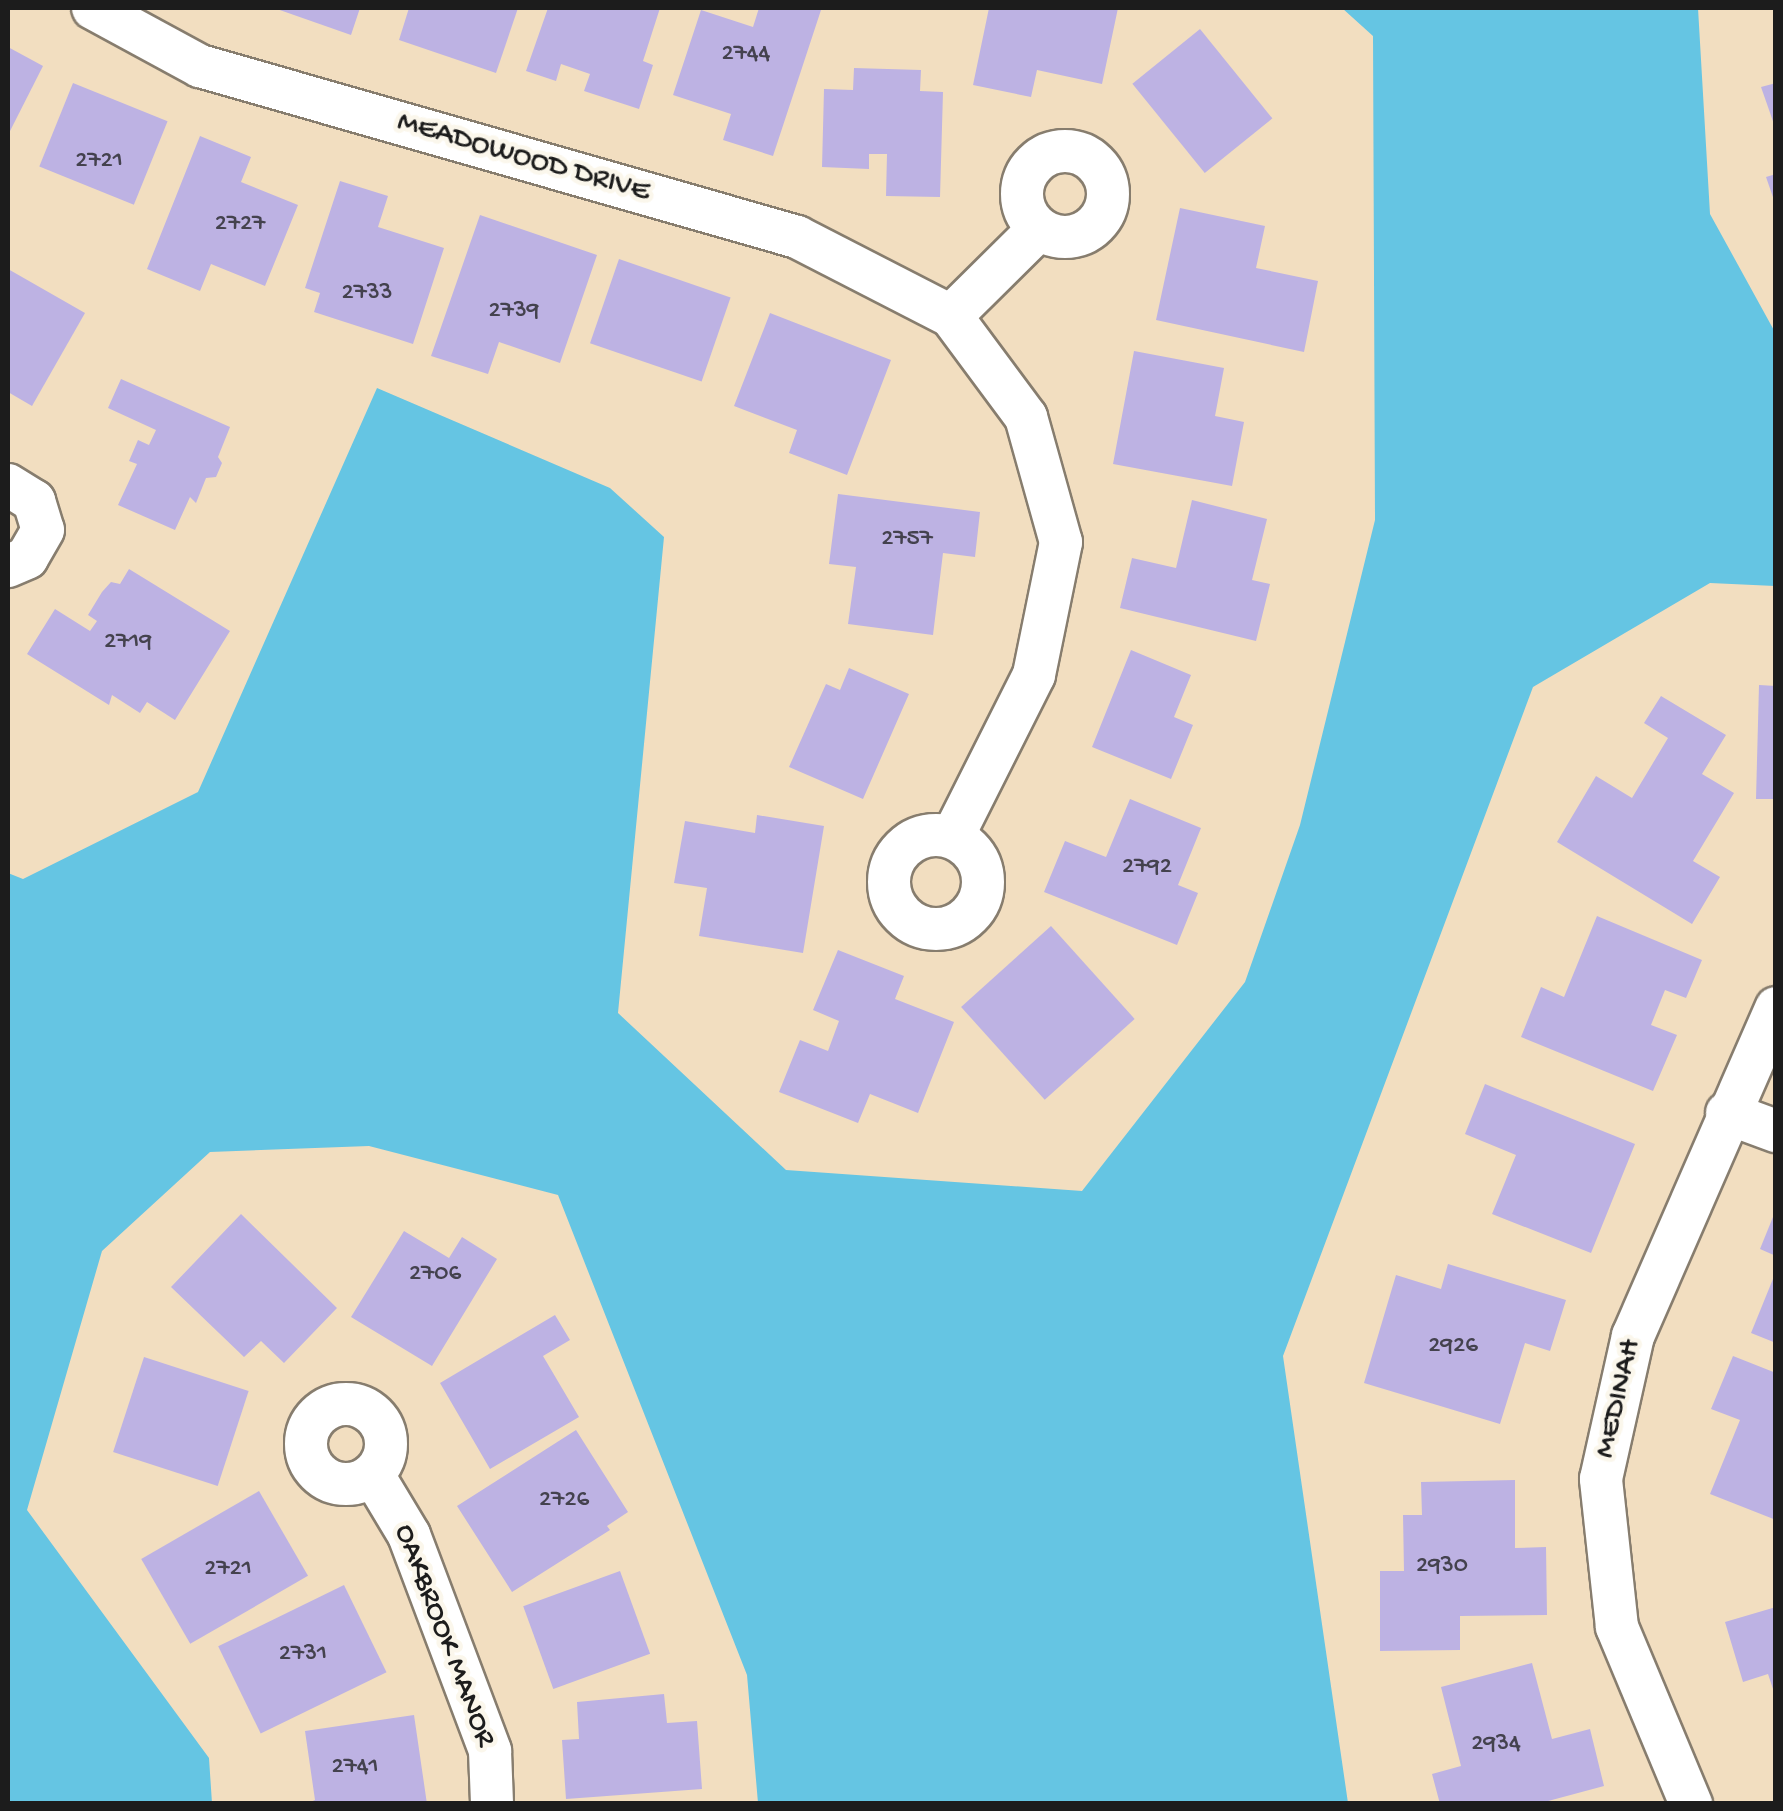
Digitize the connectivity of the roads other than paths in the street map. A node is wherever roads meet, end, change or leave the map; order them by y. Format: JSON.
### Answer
{"nodes":[{"id":1,"x":93,"y":8,"type":"edge"},
{"id":2,"x":1038,"y":229,"type":"dead end"},
{"id":3,"x":951,"y":316,"type":"junction"},
{"id":4,"x":8,"y":485,"type":"edge"},
{"id":5,"x":8,"y":566,"type":"edge"},
{"id":6,"x":953,"y":836,"type":"dead end"},
{"id":7,"x":1776,"y":1008,"type":"edge"},
{"id":8,"x":1728,"y":1114,"type":"junction"},
{"id":9,"x":1776,"y":1131,"type":"edge"},
{"id":10,"x":372,"y":1475,"type":"dead end"},
{"id":11,"x":492,"y":1804,"type":"edge"},
{"id":12,"x":1691,"y":1804,"type":"edge"}],
"edges":[{"from":1,"to":3,"type":"street","name":"MEADOWOOD DRIVE"},
{"from":2,"to":3,"type":"street"},
{"from":3,"to":6,"type":"street","name":"MEADOWOOD DRIVE"},
{"from":4,"to":5,"type":"street"},
{"from":7,"to":8,"type":"street","name":"MEDINAH"},
{"from":8,"to":9,"type":"street"},
{"from":8,"to":12,"type":"street","name":"MEDINAH"},
{"from":10,"to":11,"type":"street","name":"OAKBROOK MANOR"}]}
